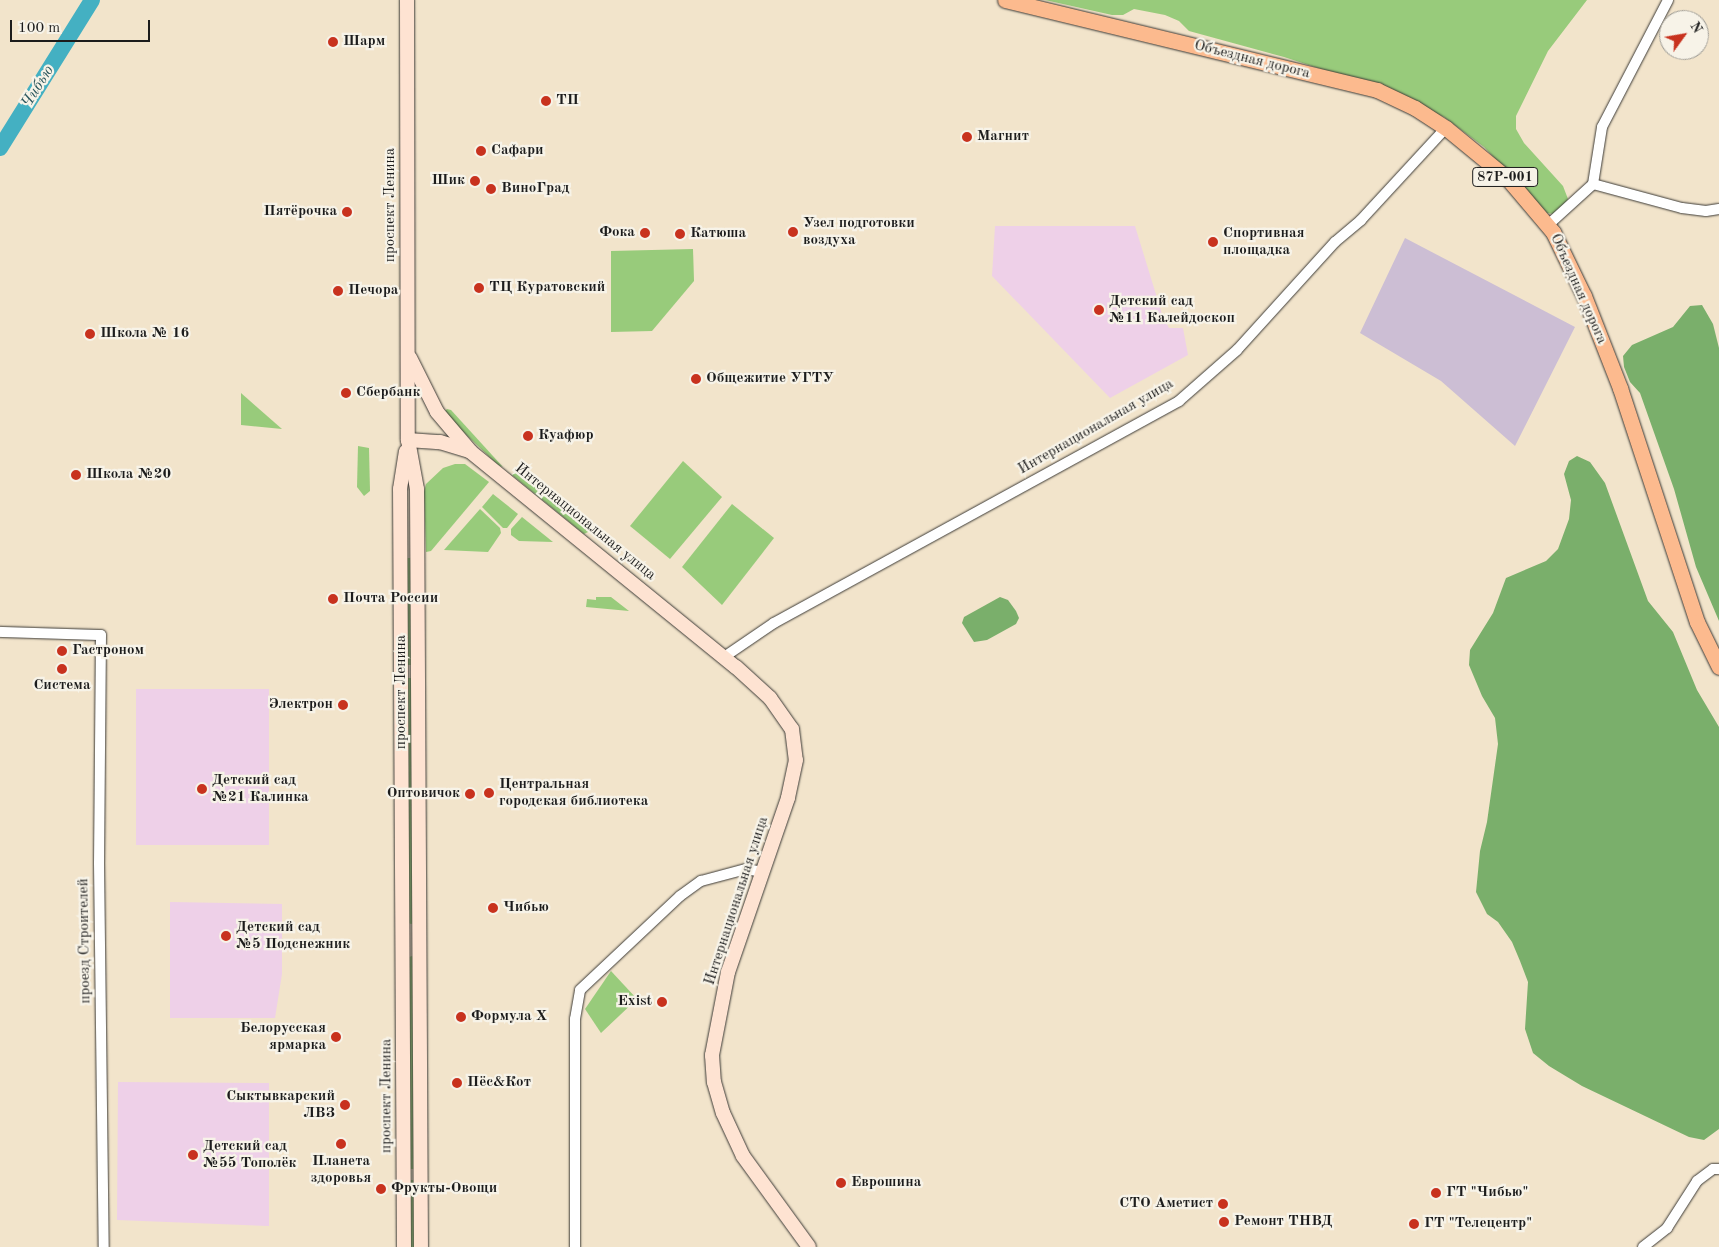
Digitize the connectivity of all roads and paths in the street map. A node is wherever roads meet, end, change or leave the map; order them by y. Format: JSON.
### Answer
{"nodes":[{"id":1,"x":407,"y":0,"type":"edge"},
{"id":2,"x":1005,"y":0,"type":"edge"},
{"id":3,"x":1668,"y":0,"type":"edge"},
{"id":4,"x":1446,"y":128,"type":"junction"},
{"id":5,"x":1592,"y":184,"type":"junction"},
{"id":6,"x":1719,"y":209,"type":"edge"},
{"id":7,"x":1548,"y":225,"type":"junction"},
{"id":8,"x":408,"y":353,"type":"junction"},
{"id":9,"x":408,"y":440,"type":"junction"},
{"id":10,"x":471,"y":452,"type":"junction"},
{"id":11,"x":0,"y":632,"type":"edge"},
{"id":12,"x":724,"y":657,"type":"junction"},
{"id":13,"x":1719,"y":667,"type":"edge"},
{"id":14,"x":763,"y":872,"type":"junction"},
{"id":15,"x":402,"y":945,"type":"junction"},
{"id":16,"x":419,"y":946,"type":"junction"},
{"id":17,"x":1719,"y":1168,"type":"edge"},
{"id":18,"x":104,"y":1247,"type":"edge"},
{"id":19,"x":404,"y":1247,"type":"edge"},
{"id":20,"x":421,"y":1247,"type":"edge"},
{"id":21,"x":575,"y":1247,"type":"edge"},
{"id":22,"x":809,"y":1247,"type":"edge"},
{"id":23,"x":1643,"y":1247,"type":"edge"}],
"edges":[{"from":1,"to":8,"type":"main road","name":"проспект Ленина"},
{"from":2,"to":4,"type":"main road","name":"Объездная дорога","number":"87Р-001"},
{"from":3,"to":5,"type":"street"},
{"from":4,"to":7,"type":"main road","name":"Объездная дорога","number":"87Р-001"},
{"from":4,"to":12,"type":"street","name":"Интернациональная улица"},
{"from":5,"to":6,"type":"street"},
{"from":5,"to":7,"type":"street"},
{"from":7,"to":13,"type":"main road","name":"Объездная дорога","number":"87Р-001"},
{"from":8,"to":9,"type":"main road","name":"проспект Ленина"},
{"from":8,"to":10,"type":"main road","name":"Интернациональная улица"},
{"from":9,"to":10,"type":"main road","name":"Интернациональная улица"},
{"from":9,"to":15,"type":"main road","name":"проспект Ленина"},
{"from":9,"to":16,"type":"main road","name":"проспект Ленина"},
{"from":10,"to":12,"type":"main road","name":"Интернациональная улица"},
{"from":11,"to":18,"type":"street","name":"проезд Строителей"},
{"from":12,"to":14,"type":"main road","name":"Интернациональная улица"},
{"from":14,"to":21,"type":"street"},
{"from":14,"to":22,"type":"main road","name":"Интернациональная улица"},
{"from":15,"to":16,"type":"main road"},
{"from":15,"to":19,"type":"main road","name":"проспект Ленина"},
{"from":16,"to":20,"type":"main road","name":"проспект Ленина"},
{"from":17,"to":23,"type":"street"}]}
